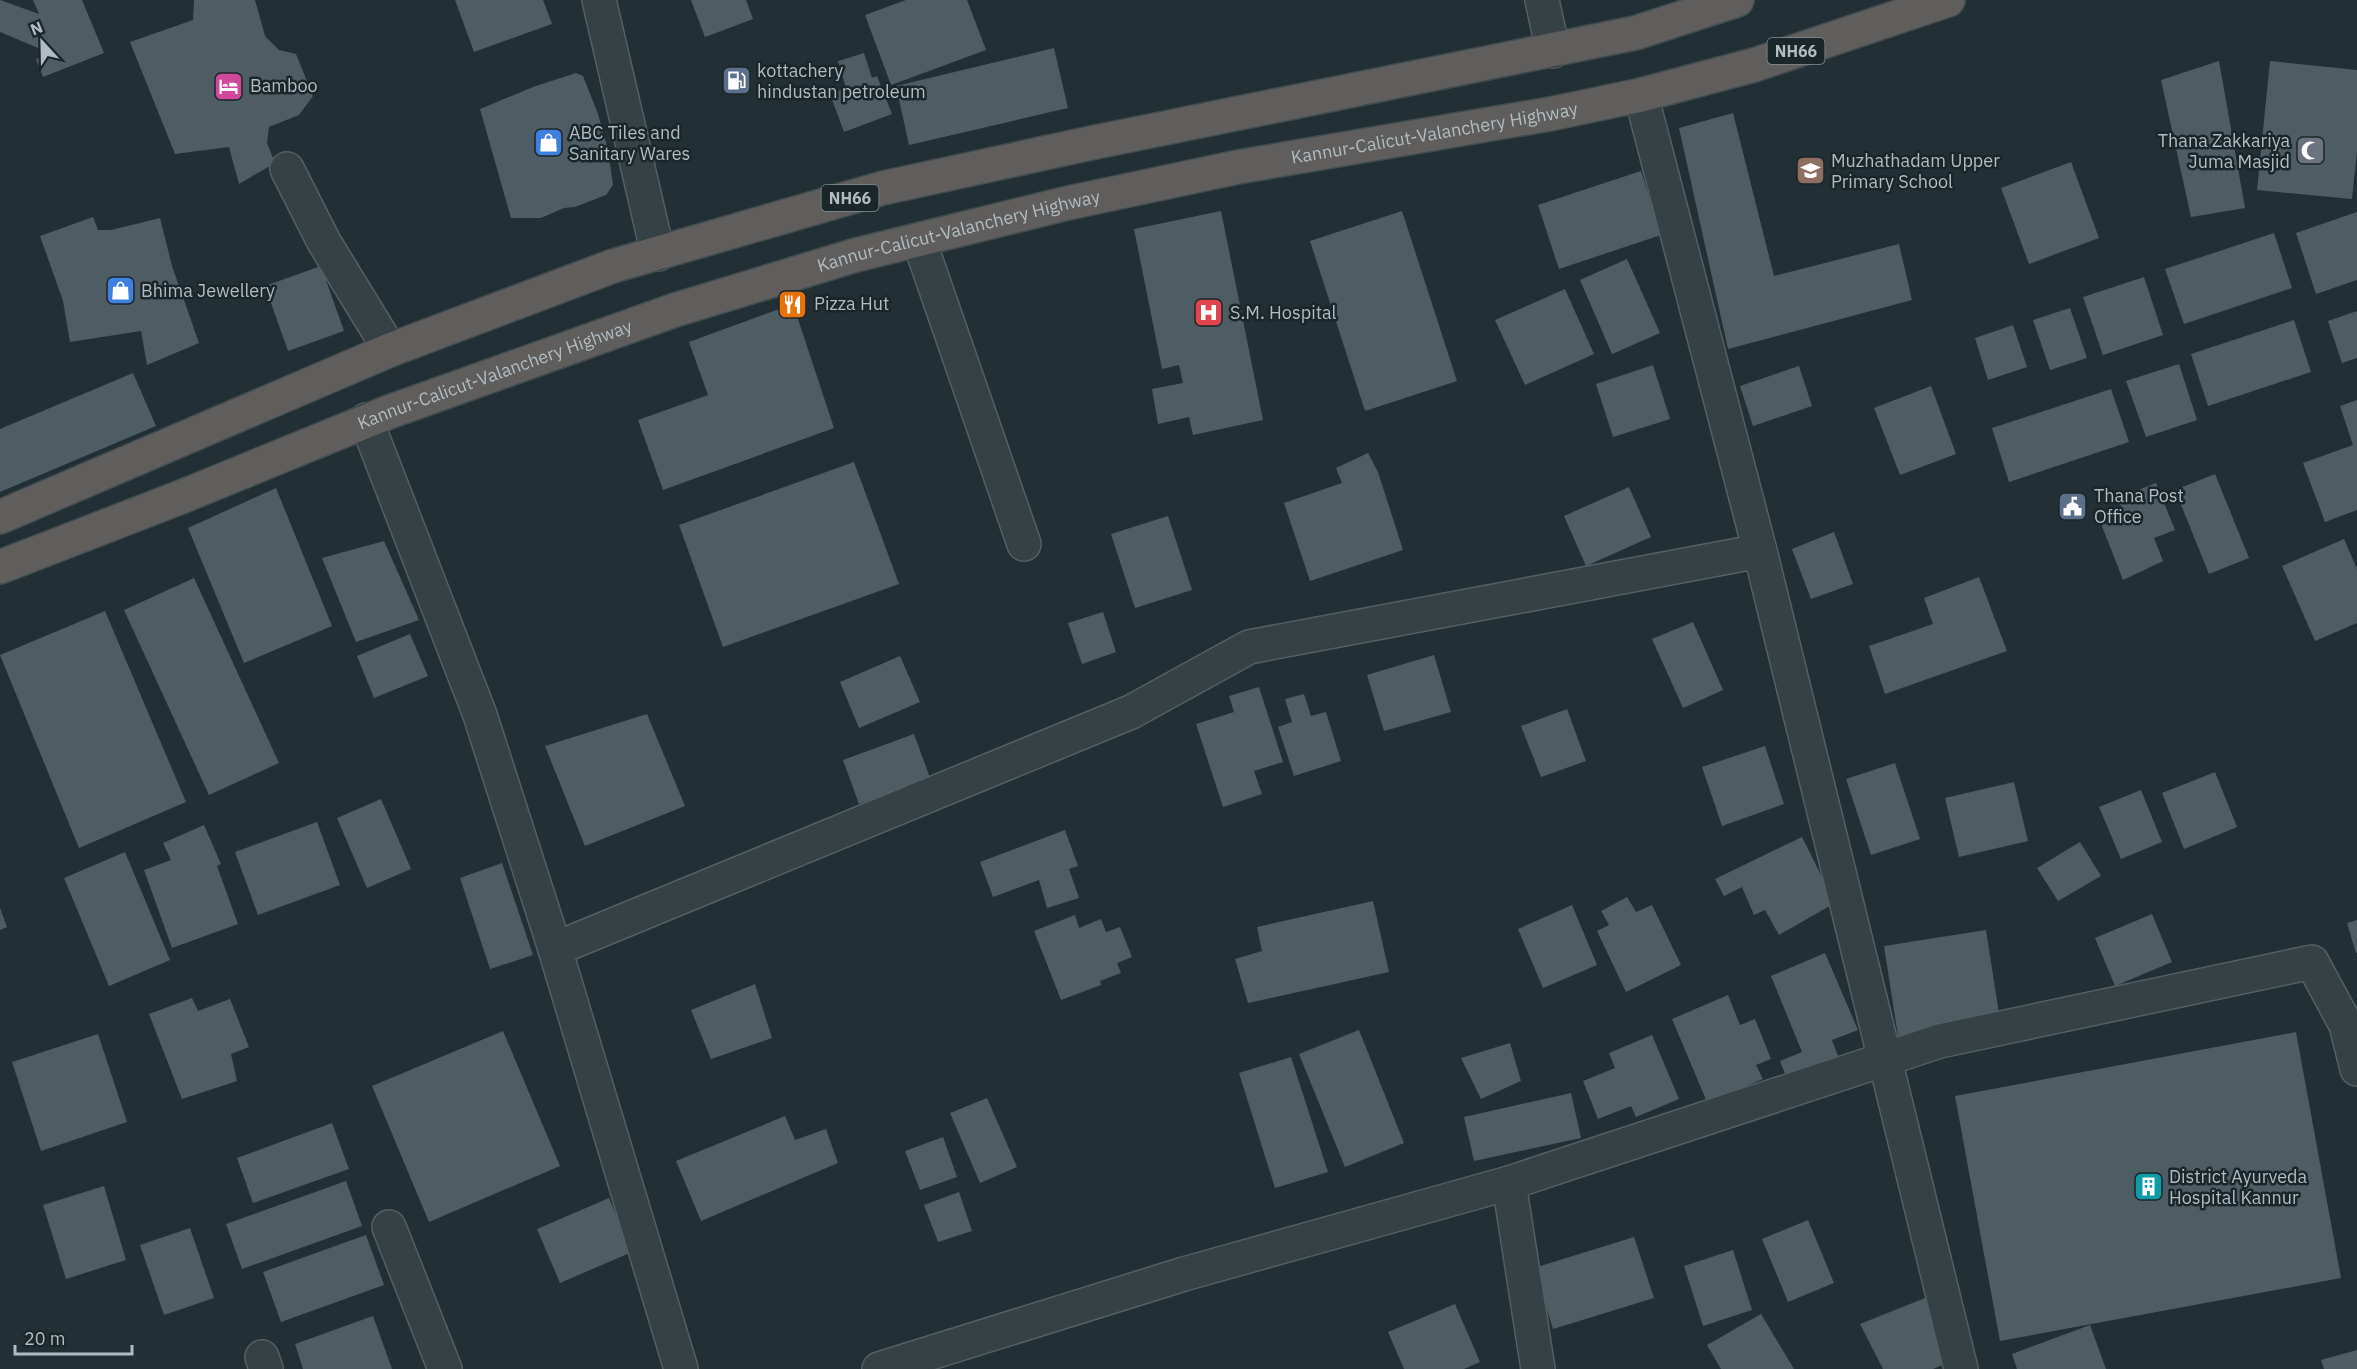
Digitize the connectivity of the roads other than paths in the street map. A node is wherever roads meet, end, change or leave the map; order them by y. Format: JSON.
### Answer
{"nodes":[{"id":1,"x":599,"y":0,"type":"edge"},
{"id":2,"x":1542,"y":0,"type":"edge"},
{"id":3,"x":1737,"y":0,"type":"edge"},
{"id":4,"x":1948,"y":0,"type":"edge"},
{"id":5,"x":1553,"y":51,"type":"junction"},
{"id":6,"x":1641,"y":95,"type":"junction"},
{"id":7,"x":287,"y":169,"type":"dead end"},
{"id":8,"x":919,"y":240,"type":"junction"},
{"id":9,"x":658,"y":254,"type":"junction"},
{"id":10,"x":390,"y":350,"type":"junction"},
{"id":11,"x":366,"y":420,"type":"junction"},
{"id":12,"x":0,"y":517,"type":"edge"},
{"id":13,"x":1024,"y":544,"type":"dead end"},
{"id":14,"x":1760,"y":551,"type":"junction"},
{"id":15,"x":0,"y":567,"type":"edge"},
{"id":16,"x":555,"y":949,"type":"junction"},
{"id":17,"x":1884,"y":1059,"type":"junction"},
{"id":18,"x":2357,"y":1068,"type":"edge"},
{"id":19,"x":1509,"y":1183,"type":"junction"},
{"id":20,"x":389,"y":1227,"type":"dead end"},
{"id":21,"x":885,"y":1368,"type":"edge"},
{"id":22,"x":445,"y":1369,"type":"edge"},
{"id":23,"x":681,"y":1369,"type":"edge"},
{"id":24,"x":1538,"y":1369,"type":"edge"},
{"id":25,"x":1962,"y":1369,"type":"edge"}],
"edges":[{"from":1,"to":9,"type":"street"},
{"from":2,"to":5,"type":"street"},
{"from":3,"to":5,"type":"highway","number":"NH66"},
{"from":4,"to":6,"type":"highway","name":"Kannur-Calicut-Valanchery Highway","number":"NH66"},
{"from":5,"to":9,"type":"highway","number":"NH66"},
{"from":6,"to":8,"type":"highway","name":"Kannur-Calicut-Valanchery Highway","number":"NH66"},
{"from":6,"to":14,"type":"street"},
{"from":7,"to":10,"type":"street"},
{"from":8,"to":11,"type":"highway","name":"Kannur-Calicut-Valanchery Highway","number":"NH66"},
{"from":8,"to":13,"type":"street"},
{"from":9,"to":10,"type":"highway","number":"NH66"},
{"from":10,"to":12,"type":"highway","number":"NH66"},
{"from":11,"to":15,"type":"highway","name":"Kannur-Calicut-Valanchery Highway","number":"NH66"},
{"from":11,"to":16,"type":"street"},
{"from":14,"to":16,"type":"street"},
{"from":14,"to":17,"type":"street"},
{"from":16,"to":23,"type":"street"},
{"from":17,"to":18,"type":"street"},
{"from":17,"to":19,"type":"street"},
{"from":17,"to":25,"type":"street"},
{"from":19,"to":21,"type":"street"},
{"from":19,"to":24,"type":"street"},
{"from":20,"to":22,"type":"street"}]}
